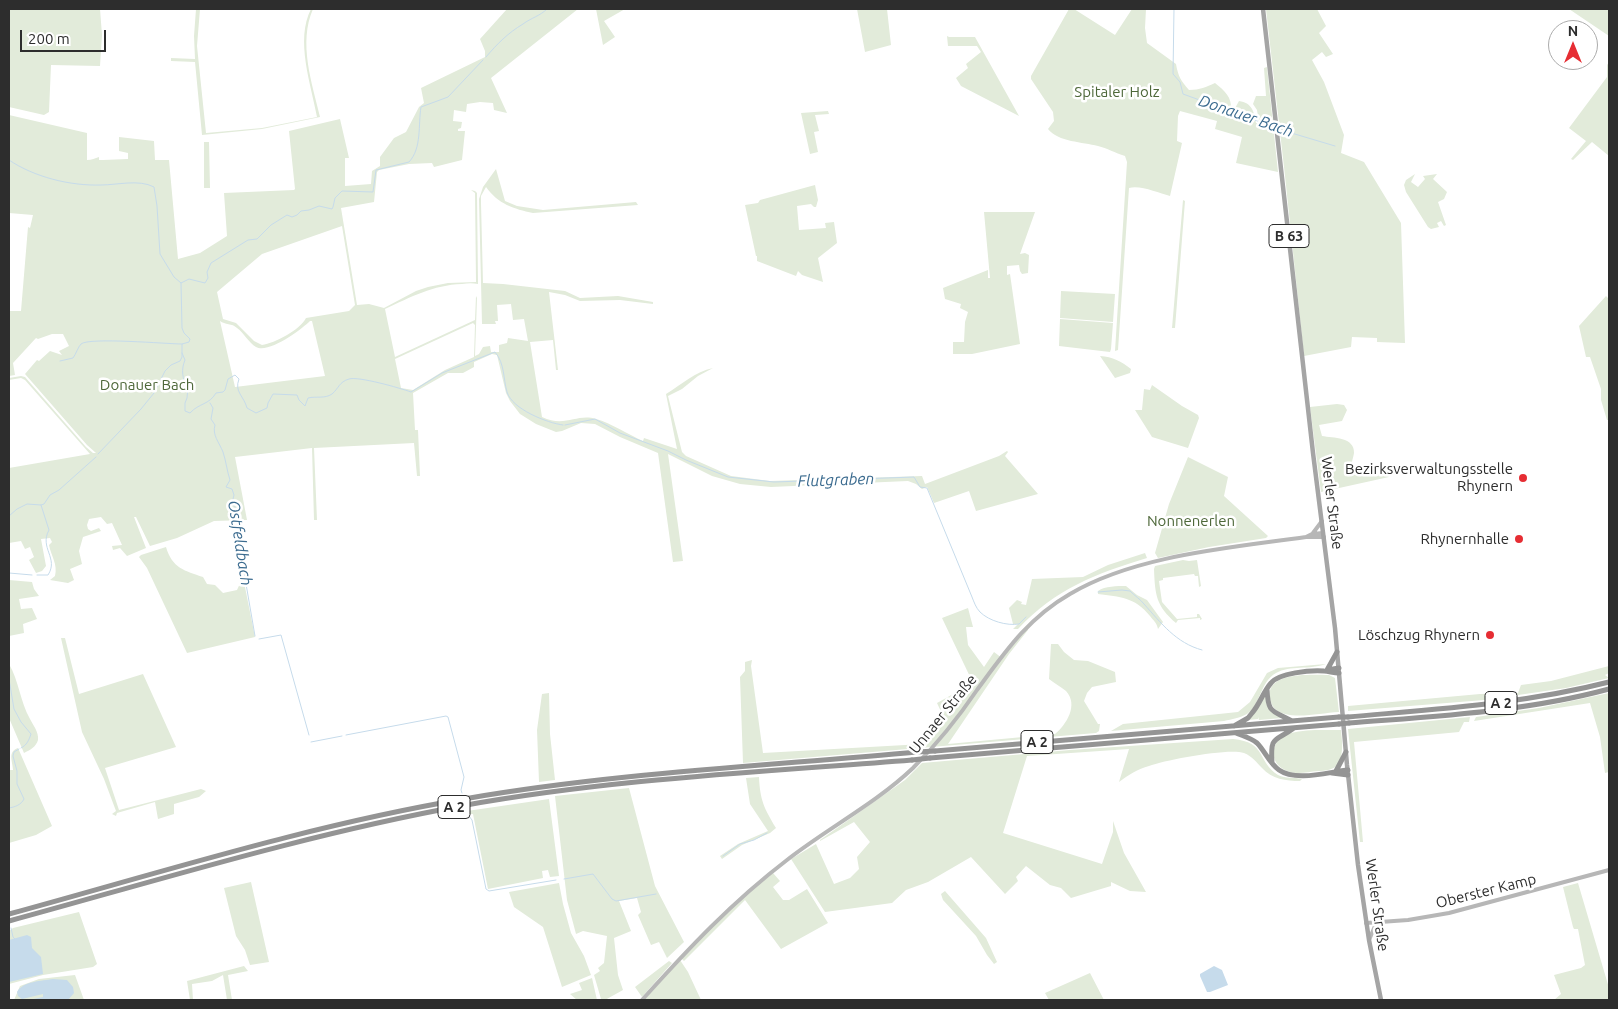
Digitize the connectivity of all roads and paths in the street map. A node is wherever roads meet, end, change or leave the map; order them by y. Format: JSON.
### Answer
{"nodes":[{"id":1,"x":1263,"y":9,"type":"edge"},
{"id":2,"x":1322,"y":521,"type":"junction"},
{"id":3,"x":1312,"y":534,"type":"junction"},
{"id":4,"x":1324,"y":535,"type":"junction"},
{"id":5,"x":1306,"y":537,"type":"junction"},
{"id":6,"x":1337,"y":652,"type":"junction"},
{"id":7,"x":1326,"y":670,"type":"junction"},
{"id":8,"x":1339,"y":671,"type":"junction"},
{"id":9,"x":1609,"y":682,"type":"edge"},
{"id":10,"x":1267,"y":688,"type":"junction"},
{"id":11,"x":1609,"y":689,"type":"edge"},
{"id":12,"x":1293,"y":721,"type":"junction"},
{"id":13,"x":1234,"y":726,"type":"junction"},
{"id":14,"x":1294,"y":728,"type":"junction"},
{"id":15,"x":1235,"y":732,"type":"junction"},
{"id":16,"x":1346,"y":752,"type":"junction"},
{"id":17,"x":1272,"y":763,"type":"junction"},
{"id":18,"x":1334,"y":772,"type":"junction"},
{"id":19,"x":1348,"y":773,"type":"junction"},
{"id":20,"x":1609,"y":870,"type":"edge"},
{"id":21,"x":9,"y":914,"type":"edge"},
{"id":22,"x":9,"y":921,"type":"edge"},
{"id":23,"x":1381,"y":922,"type":"junction"},
{"id":24,"x":1366,"y":923,"type":"junction"},
{"id":25,"x":1369,"y":940,"type":"junction"},
{"id":26,"x":642,"y":1000,"type":"edge"},
{"id":27,"x":1381,"y":1000,"type":"edge"}],
"edges":[{"from":1,"to":2,"type":"main road","name":"Werler Straße","number":"B 63"},
{"from":2,"to":3,"type":"main road"},
{"from":2,"to":4,"type":"main road","name":"Werler Straße","number":"B 63"},
{"from":3,"to":4,"type":"main road","name":"Unnaer Straße"},
{"from":3,"to":5,"type":"main road","name":"Unnaer Straße"},
{"from":4,"to":5,"type":"main road","name":"Unnaer Straße"},
{"from":4,"to":6,"type":"main road","name":"Werler Straße","number":"B 63"},
{"from":5,"to":26,"type":"main road","name":"Unnaer Straße"},
{"from":6,"to":7,"type":"highway"},
{"from":6,"to":8,"type":"main road","name":"Werler Straße","number":"B 63"},
{"from":7,"to":8,"type":"highway"},
{"from":7,"to":10,"type":"highway"},
{"from":8,"to":16,"type":"main road","name":"Werler Straße","number":"B 63"},
{"from":9,"to":12,"type":"highway","number":"A 2","bridge":true},
{"from":10,"to":12,"type":"highway"},
{"from":10,"to":13,"type":"highway"},
{"from":11,"to":14,"type":"highway","number":"A 2","bridge":true},
{"from":12,"to":13,"type":"highway","number":"A 2"},
{"from":13,"to":21,"type":"highway","number":"A 2","bridge":true},
{"from":14,"to":15,"type":"highway","number":"A 2"},
{"from":14,"to":17,"type":"highway"},
{"from":15,"to":17,"type":"highway"},
{"from":15,"to":22,"type":"highway","number":"A 2","bridge":true},
{"from":16,"to":18,"type":"highway"},
{"from":16,"to":19,"type":"main road","name":"Werler Straße","number":"B 63"},
{"from":17,"to":18,"type":"highway"},
{"from":18,"to":19,"type":"highway"},
{"from":19,"to":24,"type":"main road","name":"Werler Straße","number":"B 63"},
{"from":20,"to":23,"type":"main road","name":"Oberster Kamp"},
{"from":23,"to":24,"type":"main road","name":"Oberster Kamp"},
{"from":23,"to":25,"type":"main road"},
{"from":24,"to":25,"type":"main road","name":"Werler Straße","number":"B 63"},
{"from":25,"to":27,"type":"main road","name":"Werler Straße","number":"B 63"}]}
